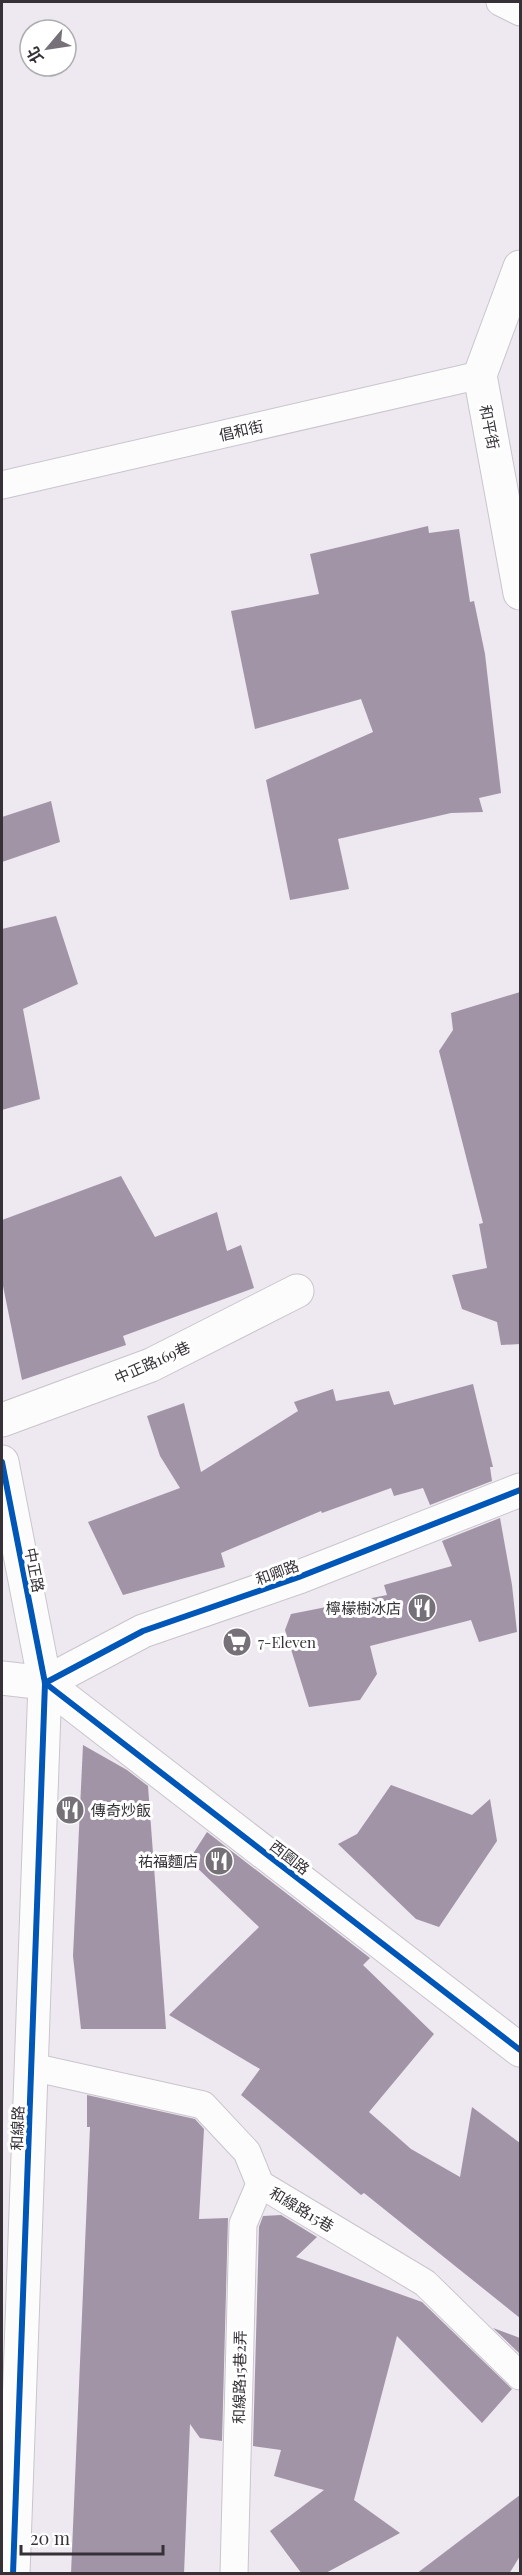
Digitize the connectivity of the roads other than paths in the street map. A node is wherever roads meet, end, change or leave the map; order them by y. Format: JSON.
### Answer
{"nodes":[{"id":1,"x":500,"y":2,"type":"edge"},
{"id":2,"x":520,"y":12,"type":"edge"},
{"id":3,"x":520,"y":267,"type":"edge"},
{"id":4,"x":480,"y":375,"type":"junction"},
{"id":5,"x":2,"y":485,"type":"edge"},
{"id":6,"x":520,"y":593,"type":"edge"},
{"id":7,"x":297,"y":1291,"type":"dead end"},
{"id":8,"x":2,"y":1420,"type":"edge"},
{"id":9,"x":2,"y":1462,"type":"edge"},
{"id":10,"x":520,"y":1490,"type":"edge"},
{"id":11,"x":2,"y":1678,"type":"edge"},
{"id":12,"x":45,"y":1683,"type":"junction"},
{"id":13,"x":520,"y":2050,"type":"edge"},
{"id":14,"x":32,"y":2067,"type":"junction"},
{"id":15,"x":260,"y":2184,"type":"junction"},
{"id":16,"x":520,"y":2376,"type":"edge"},
{"id":17,"x":13,"y":2574,"type":"edge"},
{"id":18,"x":234,"y":2574,"type":"edge"}],
"edges":[{"from":1,"to":2,"type":"lane"},
{"from":3,"to":4,"type":"street"},
{"from":4,"to":5,"type":"lane","name":"倡和街"},
{"from":4,"to":6,"type":"street","name":"和平街"},
{"from":7,"to":8,"type":"street","name":"中正路169巷"},
{"from":9,"to":12,"type":"street","name":"中正路"},
{"from":10,"to":12,"type":"street","name":"和卿路"},
{"from":11,"to":12,"type":"street"},
{"from":12,"to":13,"type":"street","name":"西園路"},
{"from":12,"to":14,"type":"street","name":"和線路"},
{"from":14,"to":15,"type":"lane","name":"和線路15巷"},
{"from":14,"to":17,"type":"street","name":"和線路"},
{"from":15,"to":16,"type":"lane","name":"和線路15巷"},
{"from":15,"to":18,"type":"lane","name":"和線路15巷2弄"}]}
